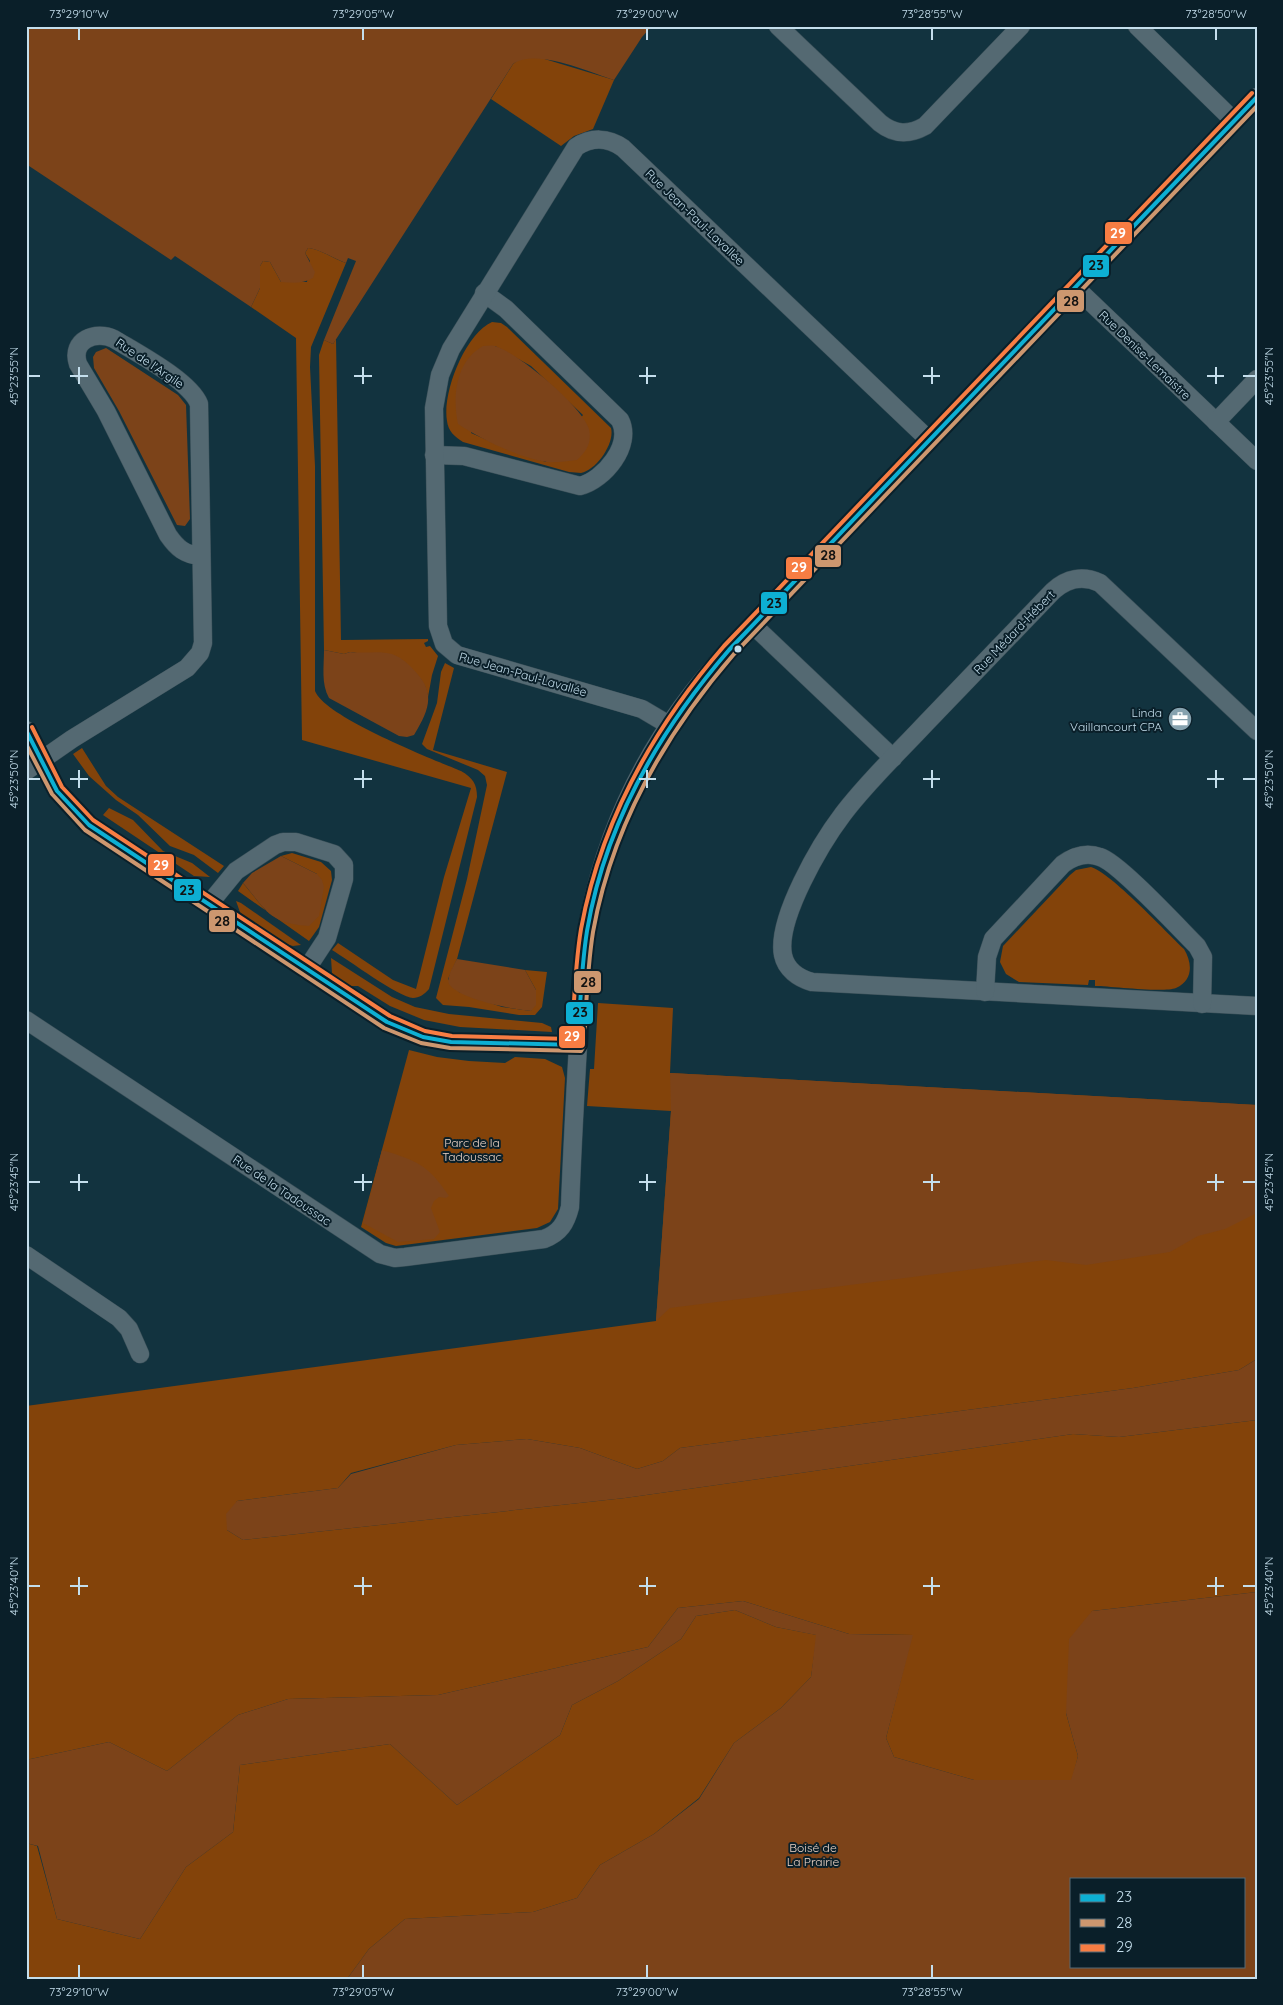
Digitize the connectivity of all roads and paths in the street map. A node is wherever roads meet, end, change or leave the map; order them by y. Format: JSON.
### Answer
{"nodes":[{"id":1,"x":778,"y":26,"type":"edge"},
{"id":2,"x":1021,"y":26,"type":"edge"},
{"id":3,"x":1138,"y":26,"type":"edge"},
{"id":4,"x":1257,"y":96,"type":"edge"},
{"id":5,"x":1234,"y":120,"type":"junction"},
{"id":6,"x":1075,"y":287,"type":"junction"},
{"id":7,"x":484,"y":293,"type":"junction"},
{"id":8,"x":1257,"y":379,"type":"edge"},
{"id":9,"x":1216,"y":422,"type":"junction"},
{"id":10,"x":929,"y":440,"type":"junction"},
{"id":11,"x":434,"y":455,"type":"junction"},
{"id":12,"x":1257,"y":461,"type":"edge"},
{"id":13,"x":201,"y":556,"type":"junction"},
{"id":14,"x":753,"y":626,"type":"junction"},
{"id":15,"x":669,"y":724,"type":"junction"},
{"id":16,"x":26,"y":730,"type":"edge"},
{"id":17,"x":1257,"y":731,"type":"edge"},
{"id":18,"x":893,"y":758,"type":"junction"},
{"id":19,"x":41,"y":760,"type":"junction"},
{"id":20,"x":26,"y":771,"type":"edge"},
{"id":21,"x":209,"y":904,"type":"junction"},
{"id":22,"x":306,"y":970,"type":"junction"},
{"id":23,"x":985,"y":992,"type":"junction"},
{"id":24,"x":1202,"y":1004,"type":"junction"},
{"id":25,"x":1257,"y":1006,"type":"edge"},
{"id":26,"x":26,"y":1020,"type":"edge"},
{"id":27,"x":578,"y":1045,"type":"junction"},
{"id":28,"x":26,"y":1255,"type":"edge"},
{"id":29,"x":140,"y":1354,"type":"dead end"}],
"edges":[{"from":1,"to":2,"type":"street"},
{"from":3,"to":5,"type":"street"},
{"from":4,"to":5,"type":"street"},
{"from":5,"to":6,"type":"street"},
{"from":6,"to":9,"type":"street","name":"Rue Denise-Lemaistre"},
{"from":6,"to":10,"type":"street"},
{"from":7,"to":10,"type":"street","name":"Rue Jean-Paul-Lavallée"},
{"from":7,"to":11,"type":"street","name":"Rue Jean-Paul-Lavallée"},
{"from":7,"to":11,"type":"street"},
{"from":8,"to":9,"type":"street"},
{"from":9,"to":12,"type":"street","name":"Rue Denise-Lemaistre"},
{"from":10,"to":14,"type":"street"},
{"from":11,"to":15,"type":"street","name":"Rue Jean-Paul-Lavallée"},
{"from":13,"to":13,"type":"street","name":"Rue de l'Argile"},
{"from":13,"to":19,"type":"street","name":"Rue de l'Argile"},
{"from":14,"to":15,"type":"street"},
{"from":14,"to":18,"type":"street"},
{"from":15,"to":27,"type":"street"},
{"from":16,"to":19,"type":"street"},
{"from":17,"to":18,"type":"street","name":"Rue Médard-Hébert"},
{"from":18,"to":23,"type":"street","name":"Rue Médard-Hébert"},
{"from":19,"to":20,"type":"street","name":"Rue de l'Argile"},
{"from":19,"to":21,"type":"street"},
{"from":21,"to":22,"type":"street"},
{"from":21,"to":22,"type":"street"},
{"from":22,"to":27,"type":"street"},
{"from":23,"to":24,"type":"street","name":"Rue Médard-Hébert"},
{"from":23,"to":24,"type":"street"},
{"from":24,"to":25,"type":"street","name":"Rue Médard-Hébert"},
{"from":26,"to":27,"type":"street","name":"Rue de la Tadoussac"},
{"from":28,"to":29,"type":"street"}]}
